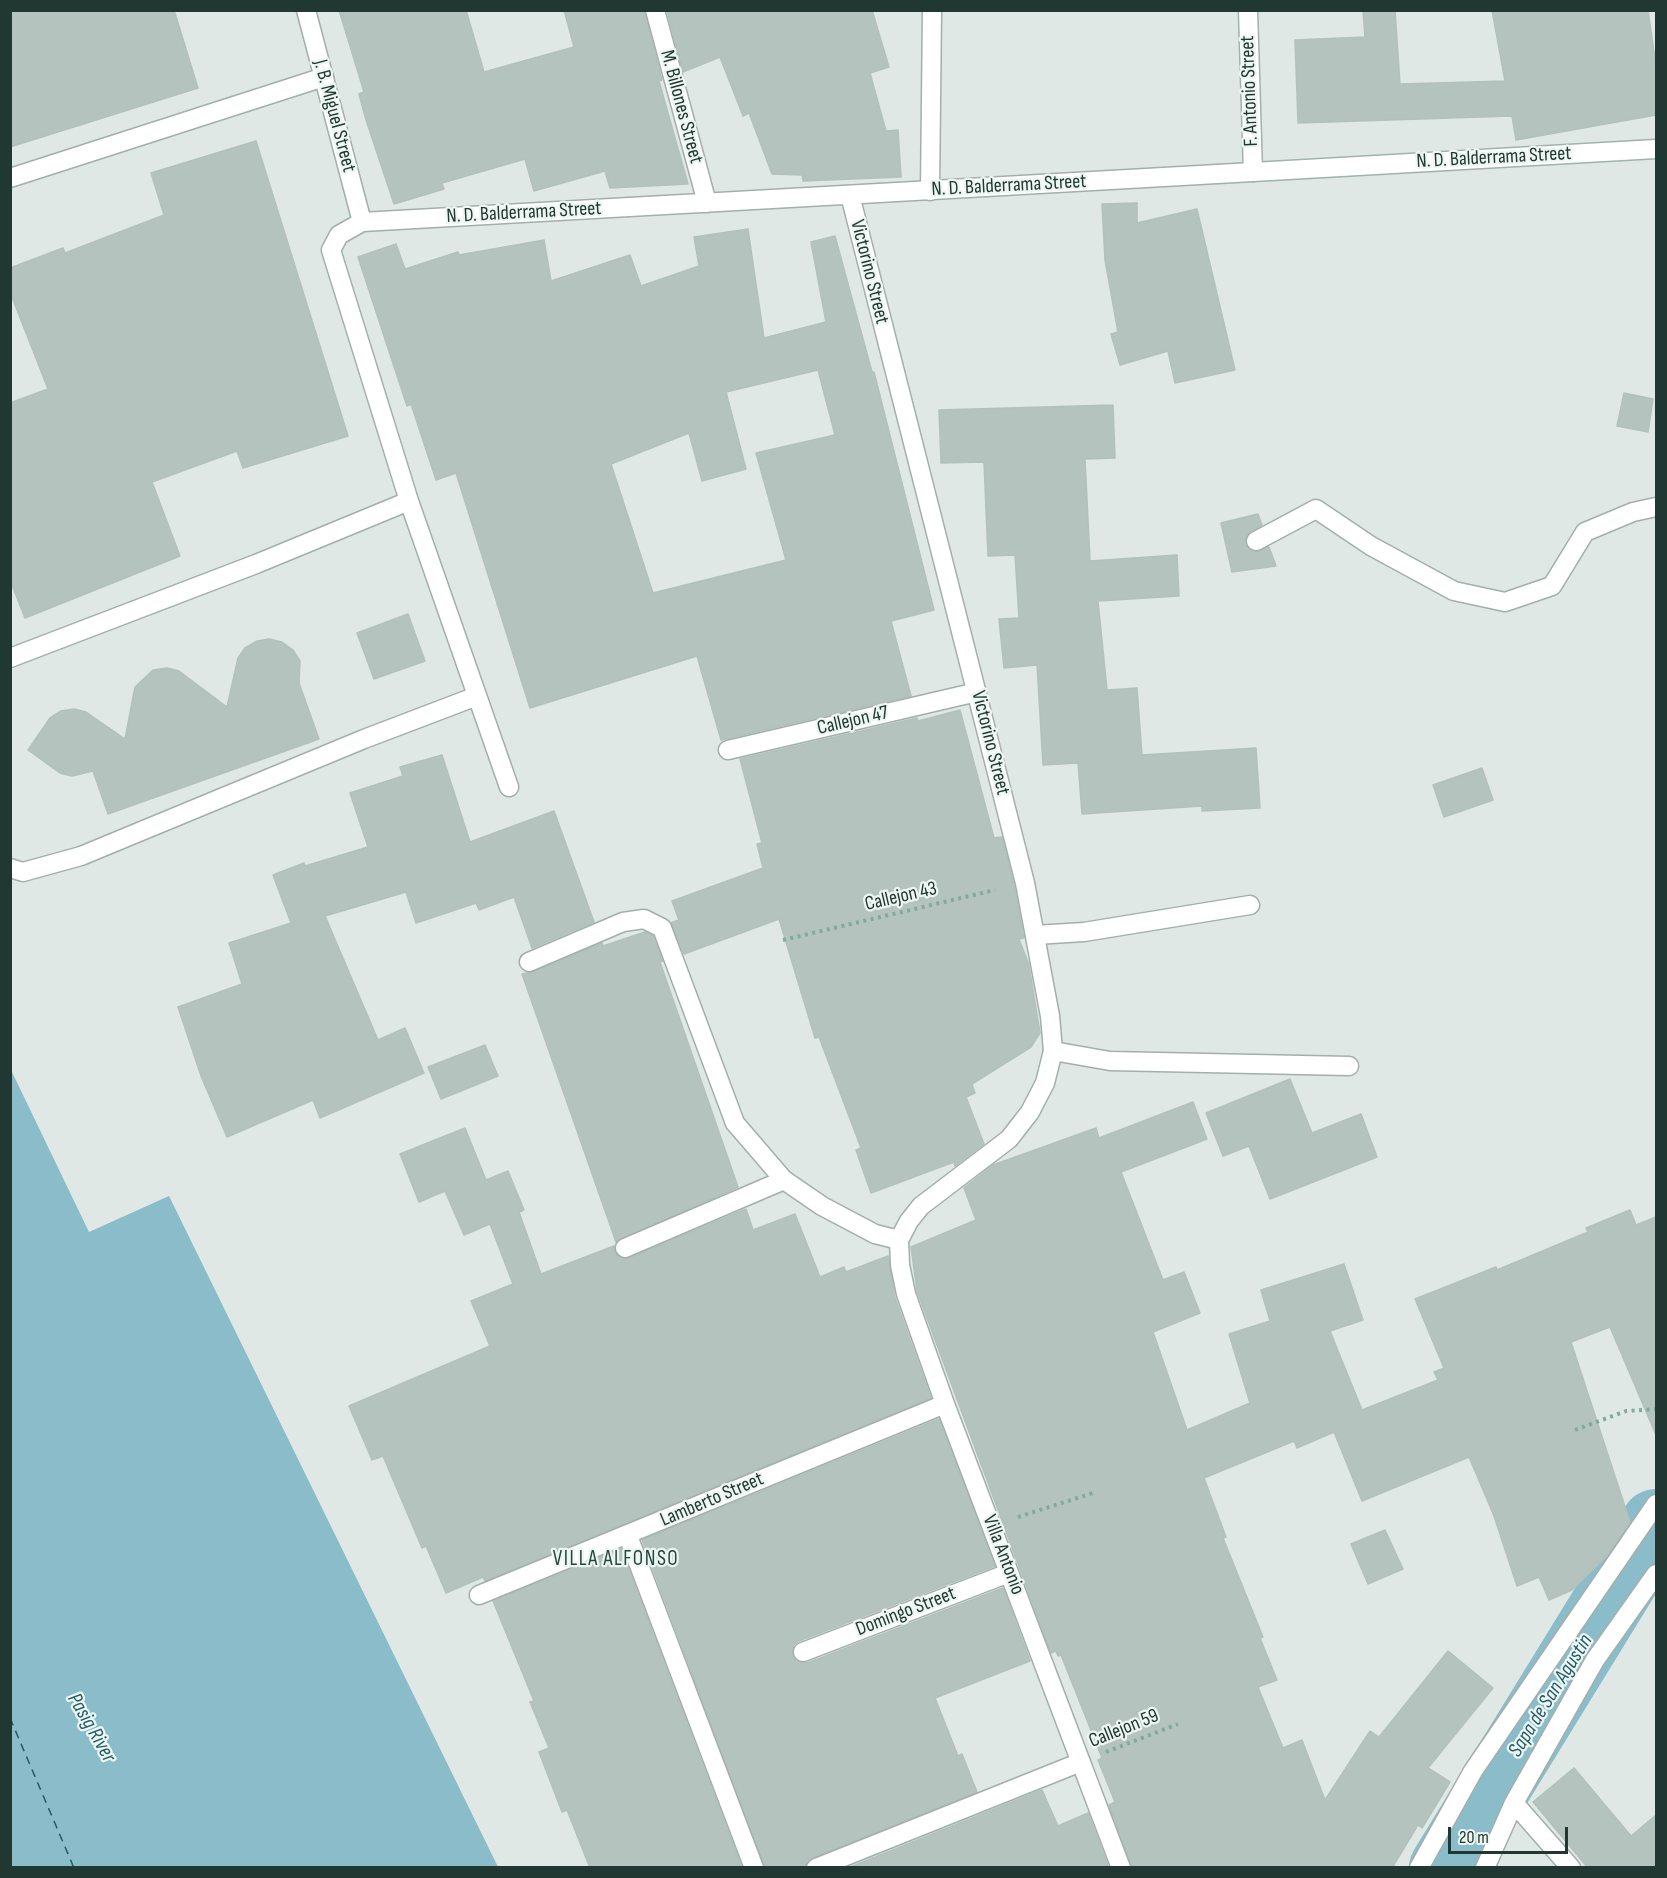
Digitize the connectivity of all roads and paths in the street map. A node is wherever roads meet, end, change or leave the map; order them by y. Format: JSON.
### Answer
{"nodes":[{"id":1,"x":306,"y":10,"type":"edge"},
{"id":2,"x":655,"y":10,"type":"edge"},
{"id":3,"x":932,"y":10,"type":"edge"},
{"id":4,"x":1248,"y":10,"type":"edge"},
{"id":5,"x":324,"y":77,"type":"junction"},
{"id":6,"x":1656,"y":148,"type":"edge"},
{"id":7,"x":1253,"y":172,"type":"junction"},
{"id":8,"x":10,"y":178,"type":"edge"},
{"id":9,"x":930,"y":190,"type":"junction"},
{"id":10,"x":850,"y":195,"type":"junction"},
{"id":11,"x":707,"y":203,"type":"junction"},
{"id":12,"x":362,"y":222,"type":"junction"},
{"id":13,"x":409,"y":501,"type":"junction"},
{"id":14,"x":1656,"y":507,"type":"edge"},
{"id":15,"x":1256,"y":541,"type":"dead end"},
{"id":16,"x":10,"y":658,"type":"edge"},
{"id":17,"x":977,"y":692,"type":"junction"},
{"id":18,"x":477,"y":696,"type":"junction"},
{"id":19,"x":728,"y":750,"type":"dead end"},
{"id":20,"x":509,"y":787,"type":"dead end"},
{"id":21,"x":10,"y":868,"type":"edge"},
{"id":22,"x":1025,"y":883,"type":"junction"},
{"id":23,"x":1250,"y":905,"type":"dead end"},
{"id":24,"x":1035,"y":935,"type":"junction"},
{"id":25,"x":783,"y":940,"type":"dead end"},
{"id":26,"x":529,"y":962,"type":"dead end"},
{"id":27,"x":1053,"y":1051,"type":"junction"},
{"id":28,"x":1349,"y":1066,"type":"dead end"},
{"id":29,"x":784,"y":1180,"type":"junction"},
{"id":30,"x":900,"y":1240,"type":"junction"},
{"id":31,"x":625,"y":1248,"type":"dead end"},
{"id":32,"x":945,"y":1404,"type":"junction"},
{"id":33,"x":1656,"y":1409,"type":"edge"},
{"id":34,"x":1575,"y":1430,"type":"dead end"},
{"id":35,"x":1096,"y":1492,"type":"dead end"},
{"id":36,"x":1656,"y":1504,"type":"edge"},
{"id":37,"x":992,"y":1526,"type":"junction"},
{"id":38,"x":628,"y":1536,"type":"junction"},
{"id":39,"x":1009,"y":1573,"type":"junction"},
{"id":40,"x":1656,"y":1574,"type":"edge"},
{"id":41,"x":479,"y":1595,"type":"dead end"},
{"id":42,"x":803,"y":1652,"type":"dead end"},
{"id":43,"x":1178,"y":1724,"type":"dead end"},
{"id":44,"x":1081,"y":1762,"type":"junction"},
{"id":45,"x":1514,"y":1803,"type":"junction"},
{"id":46,"x":754,"y":1868,"type":"edge"},
{"id":47,"x":816,"y":1868,"type":"edge"},
{"id":48,"x":1120,"y":1868,"type":"edge"},
{"id":49,"x":1419,"y":1868,"type":"edge"},
{"id":50,"x":1485,"y":1868,"type":"edge"},
{"id":51,"x":1570,"y":1868,"type":"edge"}],
"edges":[{"from":1,"to":5,"type":"street","name":"J. B. Miguel Street"},
{"from":2,"to":11,"type":"street","name":"M. Billones Street"},
{"from":3,"to":9,"type":"street"},
{"from":4,"to":7,"type":"street","name":"F. Antonio Street"},
{"from":5,"to":8,"type":"street"},
{"from":5,"to":12,"type":"street","name":"J. B. Miguel Street"},
{"from":6,"to":7,"type":"street","name":"N. D. Balderrama Street"},
{"from":7,"to":9,"type":"street","name":"N. D. Balderrama Street"},
{"from":9,"to":10,"type":"street","name":"N. D. Balderrama Street"},
{"from":10,"to":11,"type":"street","name":"N. D. Balderrama Street"},
{"from":10,"to":17,"type":"street","name":"Victorino Street"},
{"from":11,"to":12,"type":"street","name":"N. D. Balderrama Street"},
{"from":12,"to":13,"type":"street"},
{"from":13,"to":16,"type":"street"},
{"from":13,"to":18,"type":"street"},
{"from":14,"to":15,"type":"street"},
{"from":17,"to":19,"type":"street","name":"Callejon 47"},
{"from":17,"to":22,"type":"street","name":"Victorino Street"},
{"from":18,"to":20,"type":"street"},
{"from":18,"to":21,"type":"street"},
{"from":22,"to":24,"type":"street","name":"Victorino Street"},
{"from":22,"to":25,"type":"path","name":"Callejon 43"},
{"from":23,"to":24,"type":"street"},
{"from":24,"to":27,"type":"street","name":"Victorino Street"},
{"from":26,"to":29,"type":"street"},
{"from":27,"to":28,"type":"street"},
{"from":27,"to":30,"type":"street","name":"Victorino Street"},
{"from":29,"to":30,"type":"street"},
{"from":29,"to":31,"type":"street"},
{"from":30,"to":32,"type":"street","name":"Villa Antonio"},
{"from":32,"to":37,"type":"street","name":"Villa Antonio"},
{"from":32,"to":38,"type":"street","name":"Lamberto Street"},
{"from":33,"to":34,"type":"path"},
{"from":35,"to":37,"type":"path"},
{"from":36,"to":49,"type":"street"},
{"from":37,"to":39,"type":"street","name":"Villa Antonio"},
{"from":38,"to":41,"type":"street","name":"Lamberto Street"},
{"from":38,"to":46,"type":"street"},
{"from":39,"to":42,"type":"street","name":"Domingo Street"},
{"from":39,"to":44,"type":"street","name":"Villa Antonio"},
{"from":40,"to":45,"type":"street"},
{"from":43,"to":44,"type":"path","name":"Callejon 59"},
{"from":44,"to":47,"type":"street"},
{"from":44,"to":48,"type":"street","name":"Villa Antonio"},
{"from":45,"to":50,"type":"street"},
{"from":45,"to":51,"type":"street"}]}
